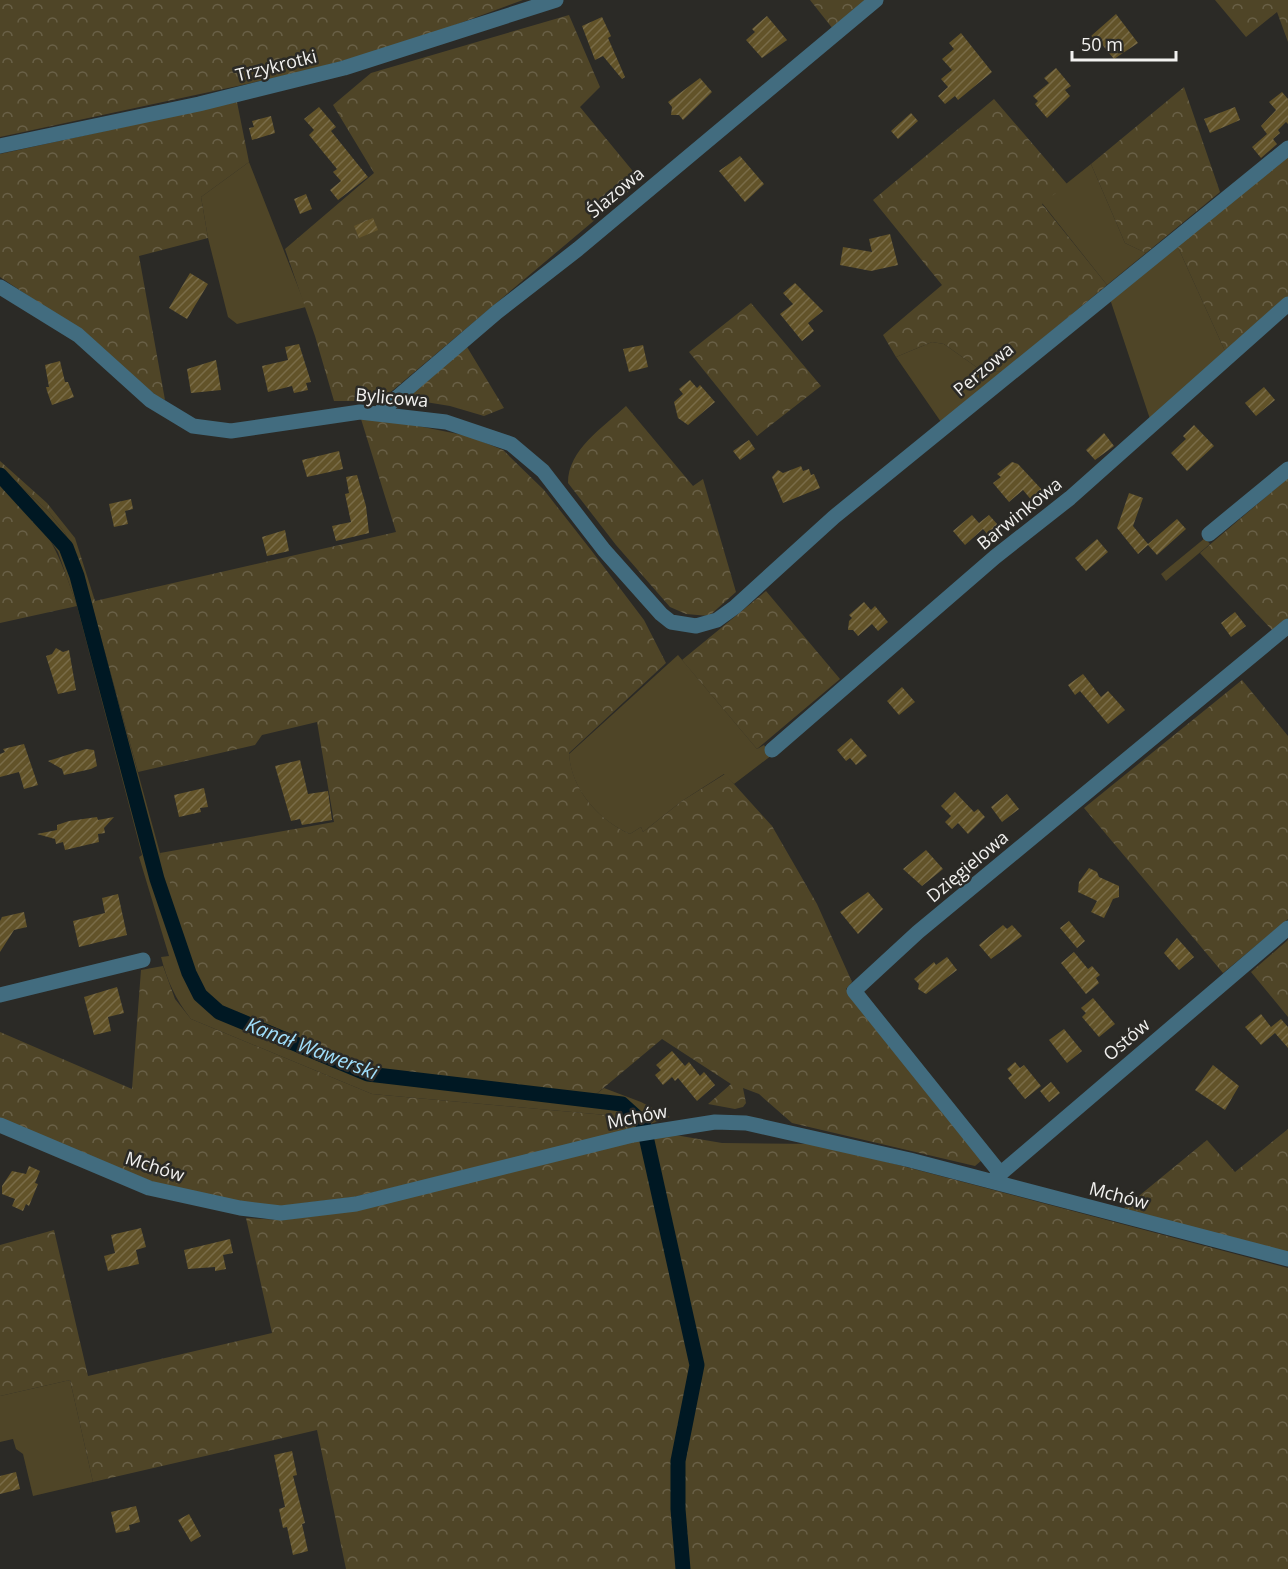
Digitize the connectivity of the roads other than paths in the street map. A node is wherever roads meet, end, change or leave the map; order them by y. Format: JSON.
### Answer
{"nodes":[{"id":1,"x":556,"y":0,"type":"edge"},
{"id":2,"x":876,"y":0,"type":"edge"},
{"id":3,"x":0,"y":146,"type":"edge"},
{"id":4,"x":1288,"y":147,"type":"edge"},
{"id":5,"x":0,"y":287,"type":"edge"},
{"id":6,"x":1288,"y":304,"type":"edge"},
{"id":7,"x":379,"y":413,"type":"junction"},
{"id":8,"x":1288,"y":469,"type":"edge"},
{"id":9,"x":1209,"y":534,"type":"dead end"},
{"id":10,"x":707,"y":623,"type":"joint"},
{"id":11,"x":1288,"y":626,"type":"edge"},
{"id":12,"x":772,"y":750,"type":"dead end"},
{"id":13,"x":1288,"y":928,"type":"edge"},
{"id":14,"x":143,"y":960,"type":"dead end"},
{"id":15,"x":0,"y":994,"type":"edge"},
{"id":16,"x":0,"y":1125,"type":"edge"},
{"id":17,"x":996,"y":1177,"type":"junction"},
{"id":18,"x":1288,"y":1258,"type":"edge"}],
"edges":[{"from":1,"to":3,"type":"street","name":"Trzykrotki"},
{"from":2,"to":7,"type":"street","name":"Ślazowa"},
{"from":4,"to":10,"type":"street","name":"Perzowa"},
{"from":5,"to":7,"type":"street","name":"Bylicowa"},
{"from":6,"to":12,"type":"street","name":"Barwinkowa"},
{"from":7,"to":10,"type":"street","name":"Bylicowa"},
{"from":8,"to":9,"type":"street"},
{"from":11,"to":17,"type":"street","name":"Dzięgielowa"},
{"from":13,"to":17,"type":"street","name":"Ostów"},
{"from":14,"to":15,"type":"street"},
{"from":16,"to":17,"type":"street","name":"Mchów"},
{"from":17,"to":18,"type":"street","name":"Mchów"}]}
